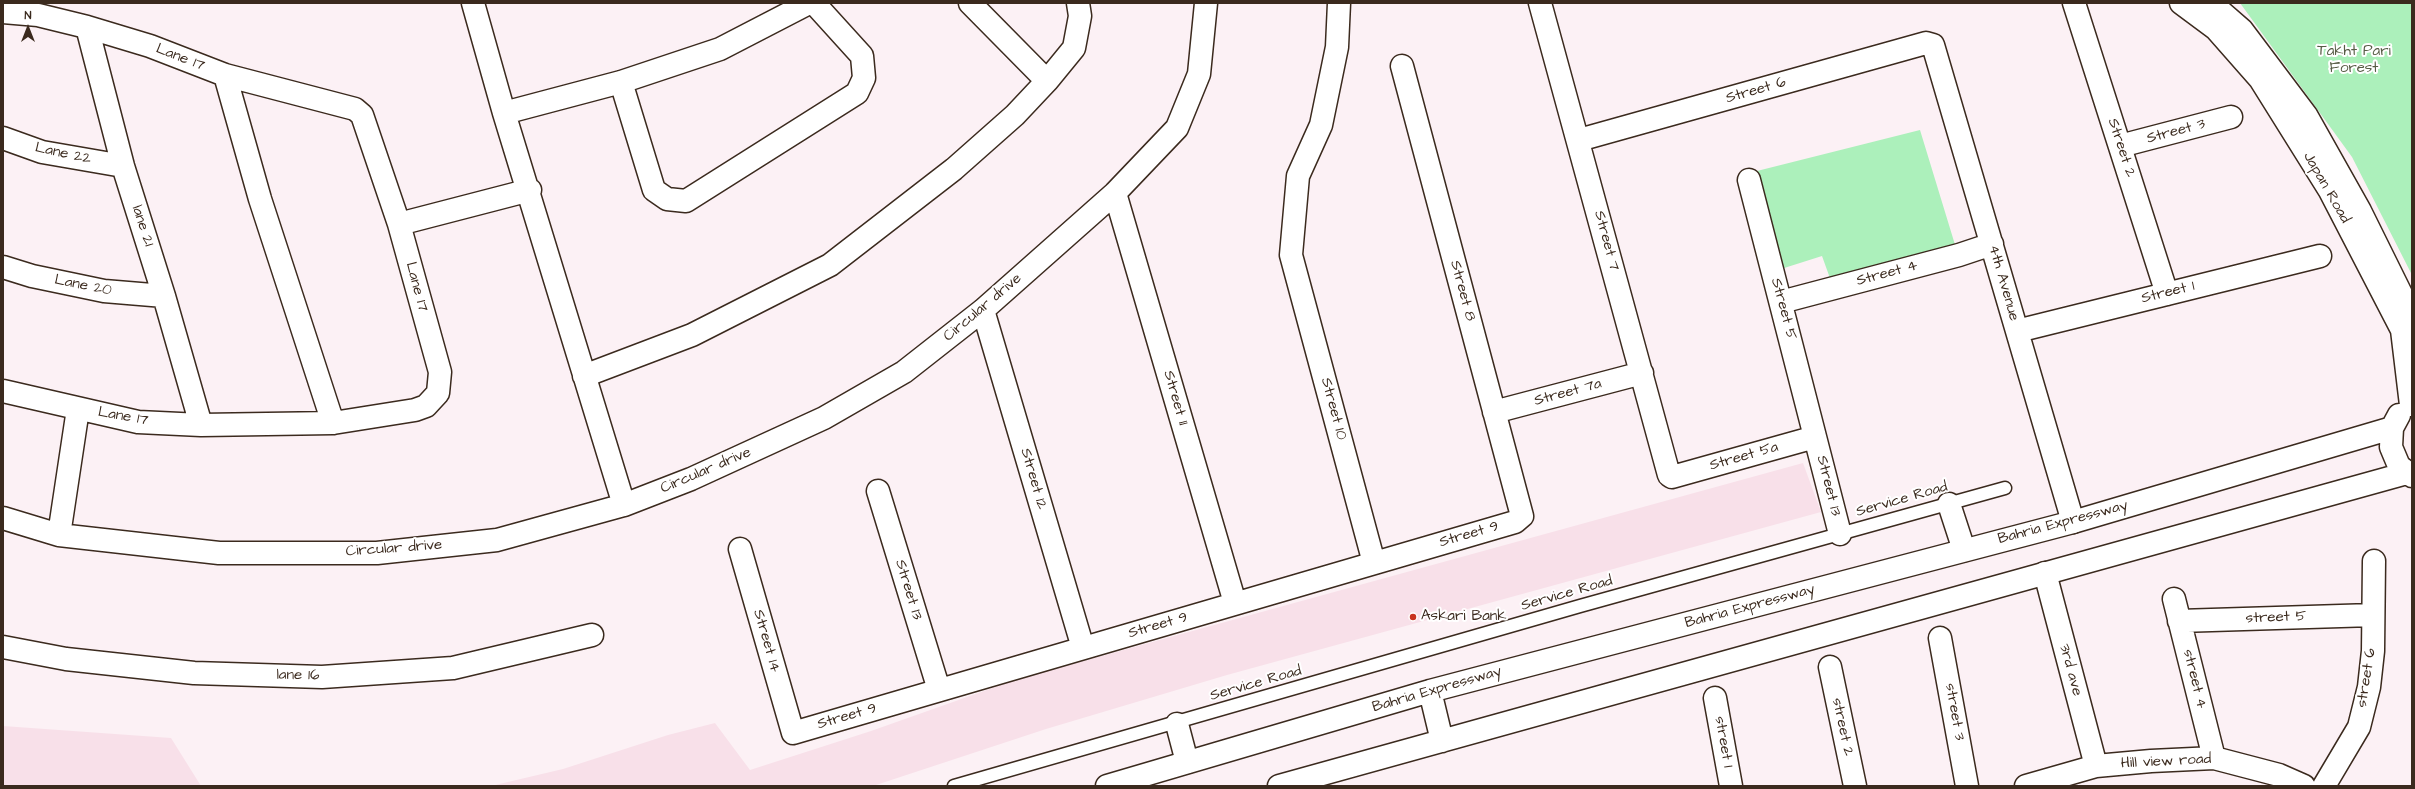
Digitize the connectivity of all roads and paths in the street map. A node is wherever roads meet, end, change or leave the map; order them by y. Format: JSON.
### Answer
{"nodes":[{"id":1,"x":473,"y":3,"type":"edge"},
{"id":2,"x":809,"y":3,"type":"edge"},
{"id":3,"x":814,"y":3,"type":"edge"},
{"id":4,"x":970,"y":3,"type":"edge"},
{"id":5,"x":1078,"y":3,"type":"edge"},
{"id":6,"x":1206,"y":3,"type":"edge"},
{"id":7,"x":1339,"y":3,"type":"edge"},
{"id":8,"x":1540,"y":3,"type":"edge"},
{"id":9,"x":2074,"y":3,"type":"edge"},
{"id":10,"x":2181,"y":3,"type":"edge"},
{"id":11,"x":2211,"y":3,"type":"edge"},
{"id":12,"x":3,"y":12,"type":"edge"},
{"id":13,"x":87,"y":27,"type":"junction"},
{"id":14,"x":1933,"y":45,"type":"joint"},
{"id":15,"x":1402,"y":66,"type":"dead end"},
{"id":16,"x":225,"y":75,"type":"junction"},
{"id":17,"x":1047,"y":81,"type":"junction"},
{"id":18,"x":621,"y":82,"type":"junction"},
{"id":19,"x":504,"y":113,"type":"junction"},
{"id":20,"x":2231,"y":117,"type":"dead end"},
{"id":21,"x":3,"y":138,"type":"edge"},
{"id":22,"x":1579,"y":140,"type":"junction"},
{"id":23,"x":2120,"y":146,"type":"junction"},
{"id":24,"x":123,"y":166,"type":"junction"},
{"id":25,"x":1749,"y":180,"type":"dead end"},
{"id":26,"x":530,"y":190,"type":"junction"},
{"id":27,"x":1115,"y":193,"type":"junction"},
{"id":28,"x":399,"y":224,"type":"junction"},
{"id":29,"x":1992,"y":244,"type":"junction"},
{"id":30,"x":2320,"y":256,"type":"dead end"},
{"id":31,"x":3,"y":267,"type":"edge"},
{"id":32,"x":2166,"y":294,"type":"junction"},
{"id":33,"x":164,"y":296,"type":"junction"},
{"id":34,"x":1781,"y":302,"type":"junction"},
{"id":35,"x":983,"y":310,"type":"junction"},
{"id":36,"x":2412,"y":316,"type":"edge"},
{"id":37,"x":2017,"y":331,"type":"junction"},
{"id":38,"x":1642,"y":373,"type":"junction"},
{"id":39,"x":584,"y":376,"type":"junction"},
{"id":40,"x":3,"y":392,"type":"edge"},
{"id":41,"x":2412,"y":405,"type":"edge"},
{"id":42,"x":78,"y":409,"type":"junction"},
{"id":43,"x":1494,"y":412,"type":"junction"},
{"id":44,"x":333,"y":423,"type":"junction"},
{"id":45,"x":201,"y":425,"type":"junction"},
{"id":46,"x":2392,"y":428,"type":"junction"},
{"id":47,"x":1815,"y":437,"type":"junction"},
{"id":48,"x":2409,"y":474,"type":"edge"},
{"id":49,"x":1672,"y":477,"type":"joint"},
{"id":50,"x":2005,"y":488,"type":"dead end"},
{"id":51,"x":878,"y":491,"type":"dead end"},
{"id":52,"x":1949,"y":504,"type":"junction"},
{"id":53,"x":624,"y":505,"type":"junction"},
{"id":54,"x":1522,"y":516,"type":"joint"},
{"id":55,"x":3,"y":518,"type":"edge"},
{"id":56,"x":2073,"y":522,"type":"junction"},
{"id":57,"x":1840,"y":534,"type":"junction"},
{"id":58,"x":59,"y":535,"type":"junction"},
{"id":59,"x":740,"y":549,"type":"dead end"},
{"id":60,"x":1964,"y":550,"type":"junction"},
{"id":61,"x":2374,"y":561,"type":"dead end"},
{"id":62,"x":1374,"y":563,"type":"junction"},
{"id":63,"x":2045,"y":573,"type":"junction"},
{"id":64,"x":2174,"y":599,"type":"dead end"},
{"id":65,"x":1235,"y":603,"type":"junction"},
{"id":66,"x":2373,"y":615,"type":"junction"},
{"id":67,"x":2179,"y":621,"type":"junction"},
{"id":68,"x":592,"y":635,"type":"dead end"},
{"id":69,"x":1940,"y":638,"type":"dead end"},
{"id":70,"x":3,"y":647,"type":"edge"},
{"id":71,"x":1083,"y":648,"type":"junction"},
{"id":72,"x":1830,"y":667,"type":"dead end"},
{"id":73,"x":939,"y":690,"type":"junction"},
{"id":74,"x":1430,"y":691,"type":"junction"},
{"id":75,"x":1715,"y":698,"type":"dead end"},
{"id":76,"x":1177,"y":724,"type":"junction"},
{"id":77,"x":792,"y":733,"type":"joint"},
{"id":78,"x":1442,"y":741,"type":"junction"},
{"id":79,"x":2214,"y":758,"type":"junction"},
{"id":80,"x":1187,"y":762,"type":"junction"},
{"id":81,"x":2096,"y":766,"type":"junction"},
{"id":82,"x":954,"y":786,"type":"edge"},
{"id":83,"x":1107,"y":786,"type":"edge"},
{"id":84,"x":1279,"y":786,"type":"edge"},
{"id":85,"x":1731,"y":786,"type":"edge"},
{"id":86,"x":1855,"y":786,"type":"edge"},
{"id":87,"x":1967,"y":786,"type":"edge"},
{"id":88,"x":2026,"y":786,"type":"edge"},
{"id":89,"x":2304,"y":786,"type":"edge"},
{"id":90,"x":2324,"y":786,"type":"edge"}],
"edges":[{"from":1,"to":19,"type":"street"},
{"from":2,"to":18,"type":"street"},
{"from":3,"to":18,"type":"street"},
{"from":4,"to":17,"type":"street"},
{"from":5,"to":17,"type":"street"},
{"from":6,"to":27,"type":"street","name":"Circular drive"},
{"from":7,"to":62,"type":"street","name":"Street 10"},
{"from":8,"to":22,"type":"street","name":"Street 7"},
{"from":9,"to":23,"type":"street","name":"Street 2"},
{"from":10,"to":41,"type":"street","name":"Japan Road"},
{"from":11,"to":36,"type":"street","name":"Japan Road"},
{"from":12,"to":13,"type":"street","name":"Lane 17"},
{"from":13,"to":16,"type":"street","name":"Lane 17"},
{"from":13,"to":24,"type":"street","name":"lane 21"},
{"from":14,"to":22,"type":"street","name":"Street 6"},
{"from":14,"to":29,"type":"street","name":"4th Avenue"},
{"from":15,"to":43,"type":"street","name":"Street 8"},
{"from":16,"to":28,"type":"street","name":"Lane 17"},
{"from":16,"to":44,"type":"street"},
{"from":17,"to":39,"type":"street"},
{"from":18,"to":19,"type":"street"},
{"from":19,"to":26,"type":"street"},
{"from":20,"to":23,"type":"street","name":"Street 3"},
{"from":21,"to":24,"type":"street","name":"Lane 22"},
{"from":22,"to":38,"type":"street","name":"Street 7"},
{"from":23,"to":32,"type":"street","name":"Street 2"},
{"from":24,"to":33,"type":"street","name":"lane 21"},
{"from":25,"to":34,"type":"street","name":"Street 5"},
{"from":26,"to":28,"type":"street"},
{"from":26,"to":39,"type":"street"},
{"from":27,"to":35,"type":"street","name":"Circular drive"},
{"from":27,"to":65,"type":"street","name":"Street 11"},
{"from":28,"to":44,"type":"street","name":"Lane 17"},
{"from":29,"to":34,"type":"street","name":"Street 4"},
{"from":29,"to":37,"type":"street","name":"4th Avenue"},
{"from":30,"to":32,"type":"street","name":"Street 1"},
{"from":31,"to":33,"type":"street","name":"Lane 20"},
{"from":32,"to":37,"type":"street","name":"Street 1"},
{"from":33,"to":45,"type":"street","name":"lane 21"},
{"from":34,"to":47,"type":"street","name":"Street 5"},
{"from":35,"to":53,"type":"street","name":"Circular drive"},
{"from":35,"to":71,"type":"street","name":"Street 12"},
{"from":37,"to":56,"type":"street","name":"4th Avenue"},
{"from":38,"to":43,"type":"street","name":"Street 7a"},
{"from":38,"to":49,"type":"street","name":"Street 7"},
{"from":39,"to":53,"type":"street"},
{"from":40,"to":42,"type":"street","name":"Lane 17"},
{"from":41,"to":46,"type":"street"},
{"from":42,"to":45,"type":"street","name":"Lane 17"},
{"from":42,"to":58,"type":"street"},
{"from":43,"to":54,"type":"street","name":"Street 8"},
{"from":44,"to":45,"type":"street","name":"Lane 17"},
{"from":46,"to":48,"type":"street"},
{"from":46,"to":56,"type":"street","name":"Bahria Expressway"},
{"from":47,"to":49,"type":"street","name":"Street 5a"},
{"from":47,"to":57,"type":"street","name":"Street 13"},
{"from":48,"to":63,"type":"street"},
{"from":50,"to":52,"type":"lane","name":"Service Road"},
{"from":51,"to":73,"type":"street","name":"Street 13"},
{"from":52,"to":57,"type":"lane","name":"Service Road"},
{"from":52,"to":60,"type":"street"},
{"from":53,"to":58,"type":"street","name":"Circular drive"},
{"from":54,"to":62,"type":"street","name":"Street 9"},
{"from":55,"to":58,"type":"street","name":"Circular drive"},
{"from":56,"to":60,"type":"street","name":"Bahria Expressway"},
{"from":57,"to":76,"type":"lane","name":"Service Road"},
{"from":59,"to":77,"type":"street","name":"Street 14"},
{"from":60,"to":74,"type":"street","name":"Bahria Expressway"},
{"from":61,"to":66,"type":"street","name":"street 6"},
{"from":62,"to":65,"type":"street","name":"Street 9"},
{"from":63,"to":78,"type":"street"},
{"from":63,"to":81,"type":"street","name":"3rd ave"},
{"from":64,"to":67,"type":"street","name":"street 4"},
{"from":65,"to":71,"type":"street","name":"Street 9"},
{"from":66,"to":67,"type":"street","name":"street 5"},
{"from":66,"to":90,"type":"street","name":"street 6"},
{"from":67,"to":79,"type":"street","name":"street 4"},
{"from":68,"to":70,"type":"street","name":"lane 16"},
{"from":69,"to":87,"type":"street","name":"street 3"},
{"from":71,"to":73,"type":"street","name":"Street 9"},
{"from":72,"to":86,"type":"street","name":"street 2"},
{"from":73,"to":77,"type":"street","name":"Street 9"},
{"from":74,"to":78,"type":"street"},
{"from":74,"to":80,"type":"street","name":"Bahria Expressway"},
{"from":75,"to":85,"type":"street","name":"street 1"},
{"from":76,"to":80,"type":"street"},
{"from":76,"to":82,"type":"lane","name":"Service Road"},
{"from":78,"to":84,"type":"street"},
{"from":79,"to":81,"type":"street","name":"Hill view road"},
{"from":79,"to":89,"type":"street","name":"Hill view road"},
{"from":80,"to":83,"type":"street","name":"Bahria Expressway"},
{"from":81,"to":88,"type":"street","name":"Hill view road"}]}
